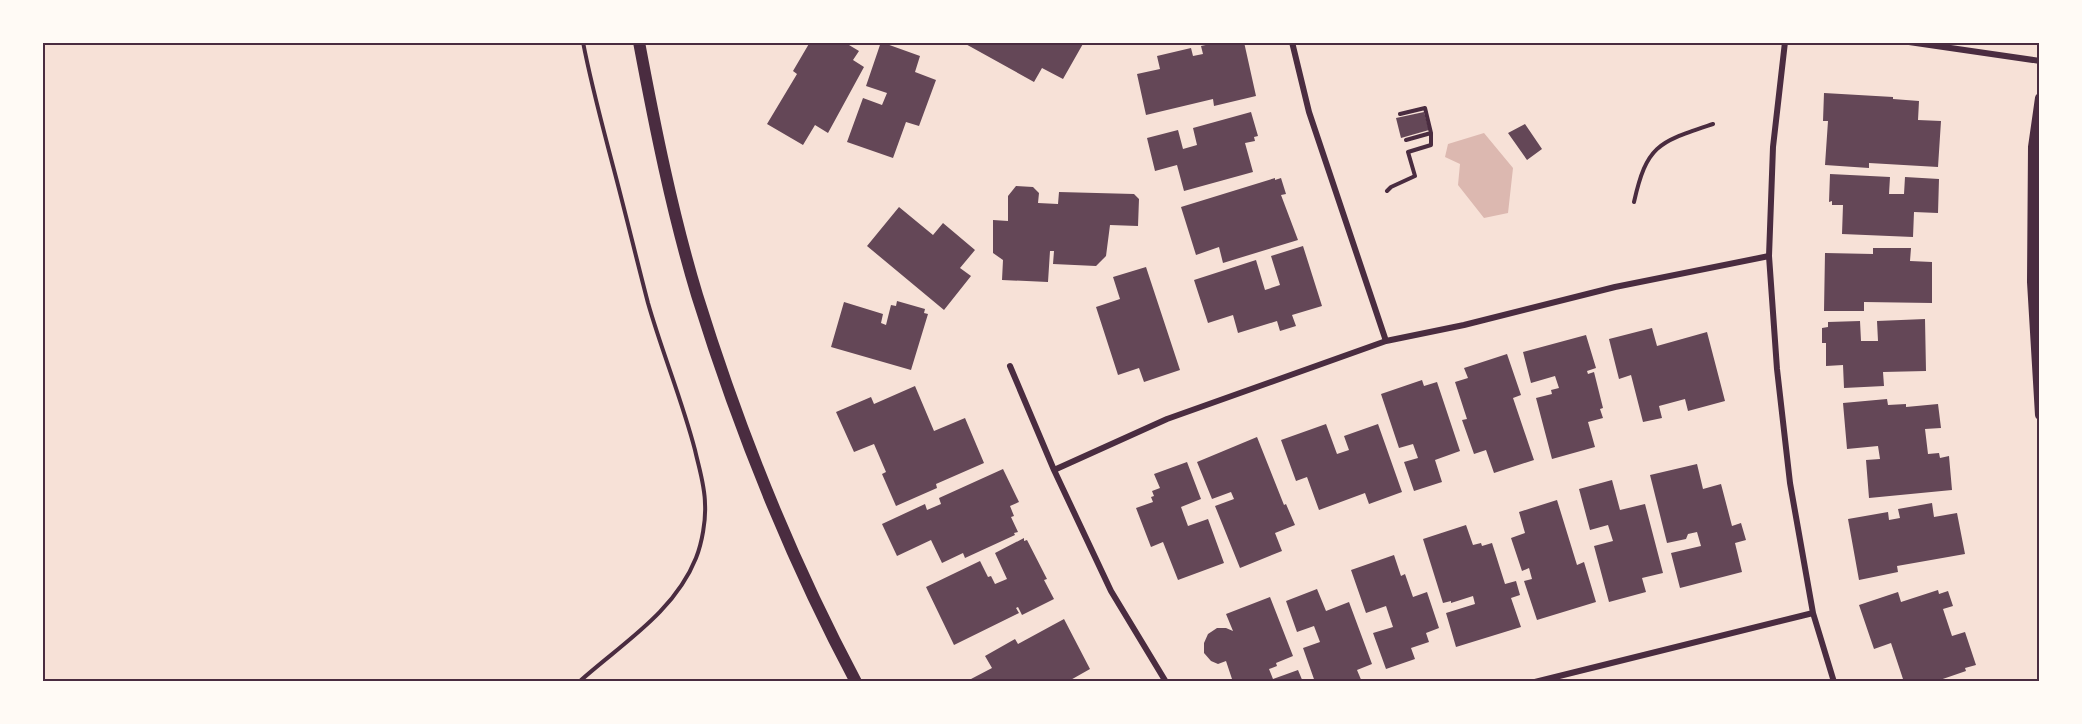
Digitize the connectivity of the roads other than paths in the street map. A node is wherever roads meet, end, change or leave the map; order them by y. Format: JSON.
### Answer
{"nodes":[{"id":1,"x":639,"y":42,"type":"edge"},
{"id":2,"x":1292,"y":42,"type":"edge"},
{"id":3,"x":1785,"y":42,"type":"edge"},
{"id":4,"x":1909,"y":42,"type":"edge"},
{"id":5,"x":2040,"y":61,"type":"edge"},
{"id":6,"x":2040,"y":98,"type":"edge"},
{"id":7,"x":1769,"y":256,"type":"junction"},
{"id":8,"x":1386,"y":341,"type":"junction"},
{"id":9,"x":1010,"y":366,"type":"dead end"},
{"id":10,"x":2040,"y":415,"type":"edge"},
{"id":11,"x":1054,"y":470,"type":"junction"},
{"id":12,"x":1813,"y":613,"type":"junction"},
{"id":13,"x":856,"y":682,"type":"edge"},
{"id":14,"x":1166,"y":682,"type":"edge"},
{"id":15,"x":1535,"y":682,"type":"edge"},
{"id":16,"x":1834,"y":682,"type":"edge"}],
"edges":[{"from":1,"to":13,"type":"main road"},
{"from":2,"to":8,"type":"street"},
{"from":3,"to":7,"type":"street"},
{"from":4,"to":5,"type":"street"},
{"from":6,"to":10,"type":"street"},
{"from":7,"to":8,"type":"street"},
{"from":7,"to":12,"type":"street"},
{"from":8,"to":11,"type":"street"},
{"from":9,"to":11,"type":"street"},
{"from":11,"to":14,"type":"street"},
{"from":12,"to":15,"type":"street"},
{"from":12,"to":16,"type":"street"}]}
